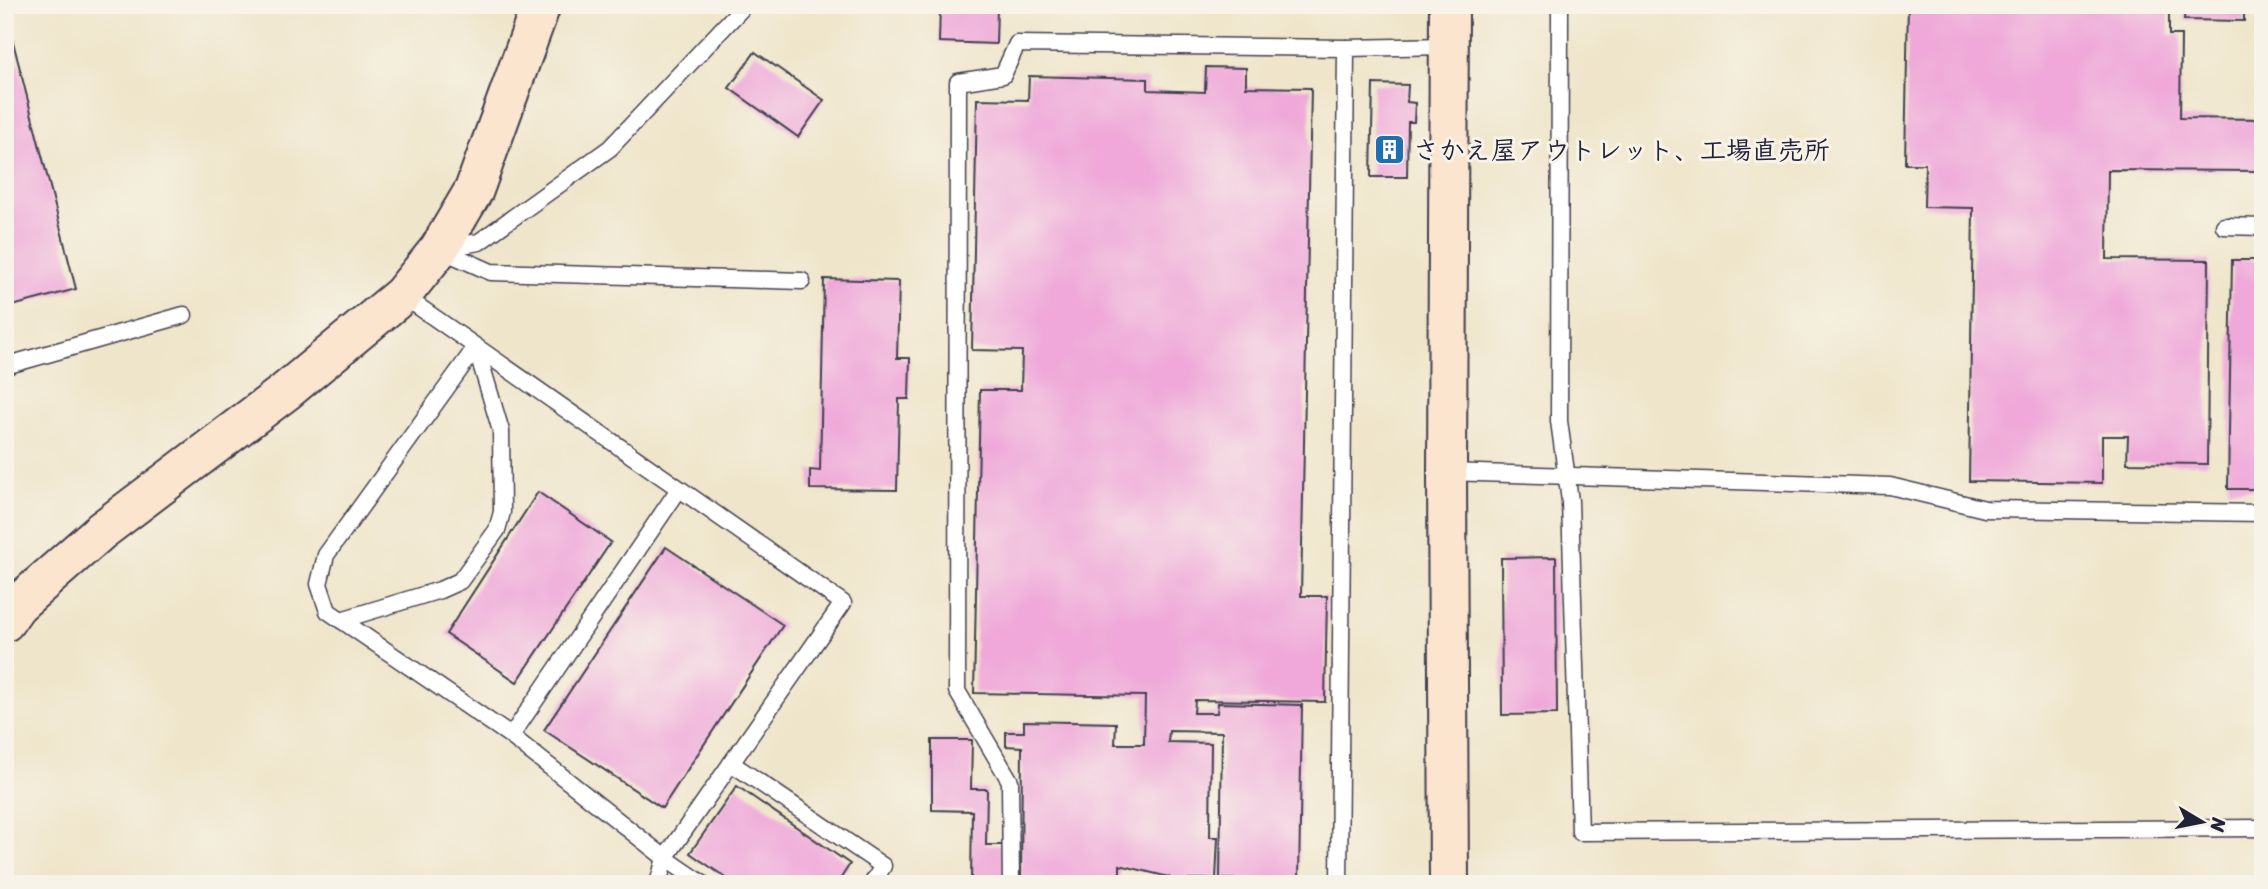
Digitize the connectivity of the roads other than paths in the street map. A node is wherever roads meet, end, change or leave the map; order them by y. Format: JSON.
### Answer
{"nodes":[{"id":1,"x":541,"y":5,"type":"edge"},
{"id":2,"x":1448,"y":5,"type":"edge"},
{"id":3,"x":1560,"y":5,"type":"edge"},
{"id":4,"x":741,"y":9,"type":"dead end"},
{"id":5,"x":1448,"y":46,"type":"junction"},
{"id":6,"x":1346,"y":48,"type":"junction"},
{"id":7,"x":2224,"y":226,"type":"dead end"},
{"id":8,"x":2263,"y":227,"type":"edge"},
{"id":9,"x":439,"y":249,"type":"junction"},
{"id":10,"x":802,"y":281,"type":"dead end"},
{"id":11,"x":402,"y":295,"type":"junction"},
{"id":12,"x":184,"y":315,"type":"dead end"},
{"id":13,"x":476,"y":347,"type":"junction"},
{"id":14,"x":5,"y":366,"type":"edge"},
{"id":15,"x":1447,"y":472,"type":"junction"},
{"id":16,"x":1566,"y":476,"type":"junction"},
{"id":17,"x":679,"y":489,"type":"junction"},
{"id":18,"x":2263,"y":513,"type":"edge"},
{"id":19,"x":341,"y":621,"type":"junction"},
{"id":20,"x":5,"y":622,"type":"edge"},
{"id":21,"x":511,"y":736,"type":"junction"},
{"id":22,"x":731,"y":763,"type":"junction"},
{"id":23,"x":2263,"y":828,"type":"edge"},
{"id":24,"x":665,"y":858,"type":"junction"},
{"id":25,"x":658,"y":884,"type":"edge"},
{"id":26,"x":703,"y":884,"type":"edge"},
{"id":27,"x":872,"y":884,"type":"edge"},
{"id":28,"x":1011,"y":884,"type":"edge"},
{"id":29,"x":1339,"y":884,"type":"edge"},
{"id":30,"x":1449,"y":884,"type":"edge"}],
"edges":[{"from":1,"to":9,"type":"street"},
{"from":2,"to":5,"type":"street"},
{"from":3,"to":16,"type":"lane"},
{"from":4,"to":9,"type":"lane"},
{"from":5,"to":6,"type":"lane"},
{"from":5,"to":15,"type":"street"},
{"from":6,"to":28,"type":"lane"},
{"from":6,"to":29,"type":"lane"},
{"from":7,"to":8,"type":"lane"},
{"from":9,"to":10,"type":"lane"},
{"from":9,"to":11,"type":"street"},
{"from":11,"to":13,"type":"lane"},
{"from":11,"to":20,"type":"street"},
{"from":12,"to":14,"type":"lane"},
{"from":13,"to":17,"type":"lane"},
{"from":13,"to":19,"type":"lane"},
{"from":13,"to":19,"type":"lane"},
{"from":15,"to":16,"type":"lane"},
{"from":15,"to":30,"type":"street"},
{"from":16,"to":18,"type":"lane"},
{"from":16,"to":23,"type":"lane"},
{"from":17,"to":21,"type":"lane"},
{"from":17,"to":22,"type":"lane"},
{"from":19,"to":21,"type":"lane"},
{"from":21,"to":24,"type":"lane"},
{"from":22,"to":24,"type":"lane"},
{"from":22,"to":27,"type":"lane"},
{"from":24,"to":25,"type":"lane"},
{"from":24,"to":26,"type":"lane"}]}
